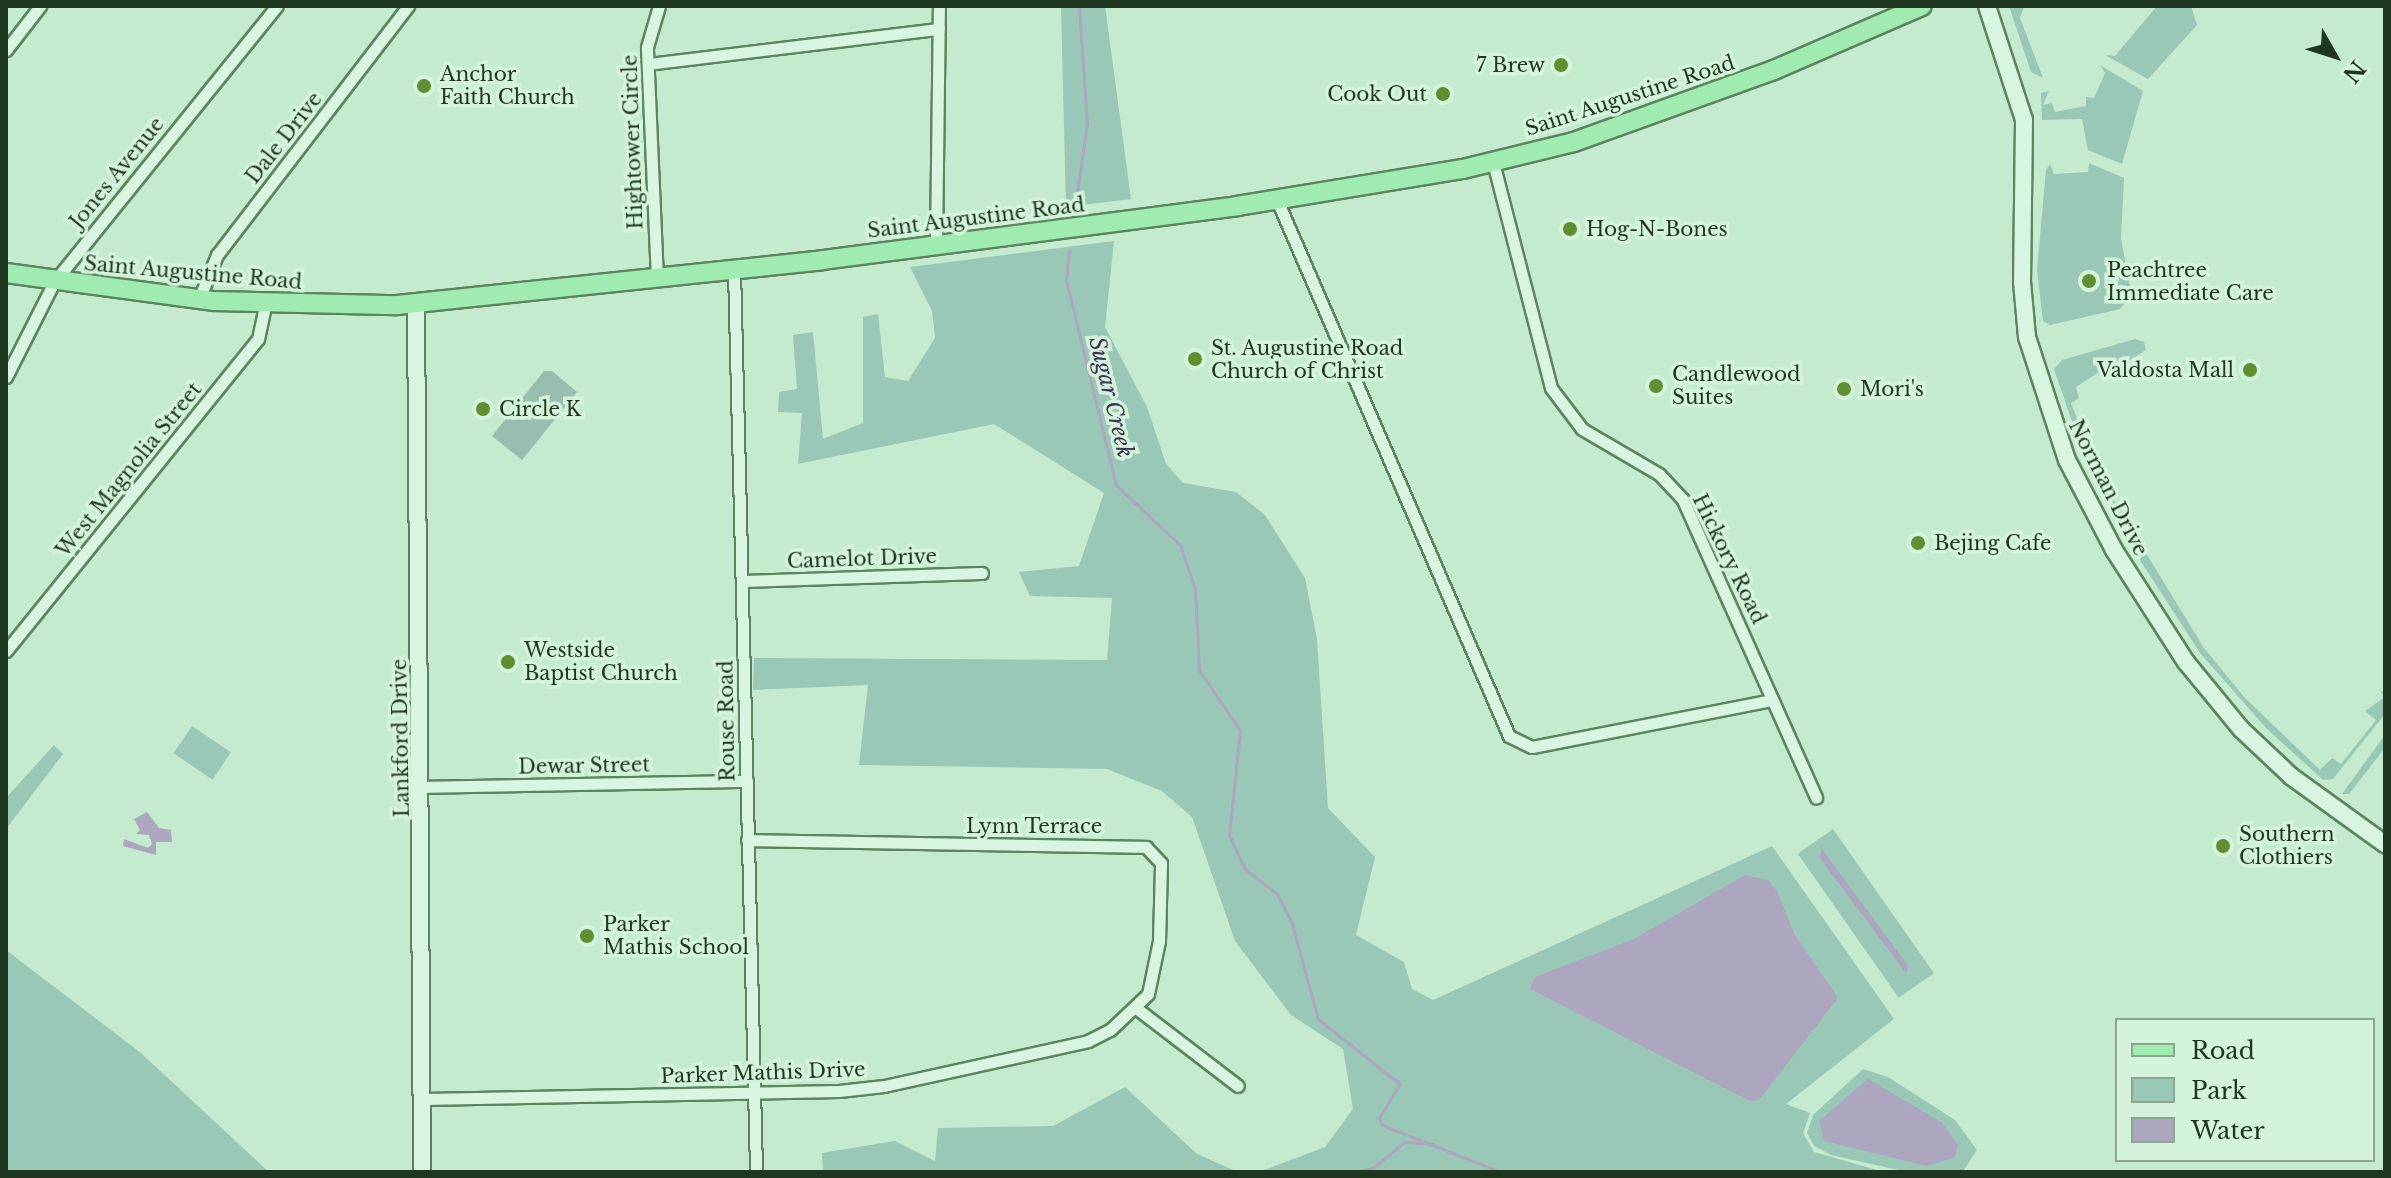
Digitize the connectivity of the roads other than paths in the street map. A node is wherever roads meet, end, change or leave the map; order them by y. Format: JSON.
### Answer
{"nodes":[{"id":1,"x":40,"y":6,"type":"edge"},
{"id":2,"x":277,"y":6,"type":"edge"},
{"id":3,"x":408,"y":6,"type":"edge"},
{"id":4,"x":659,"y":6,"type":"edge"},
{"id":5,"x":939,"y":6,"type":"edge"},
{"id":6,"x":1922,"y":6,"type":"edge"},
{"id":7,"x":1987,"y":6,"type":"edge"},
{"id":8,"x":939,"y":29,"type":"junction"},
{"id":9,"x":6,"y":50,"type":"edge"},
{"id":10,"x":648,"y":64,"type":"junction"},
{"id":11,"x":1493,"y":162,"type":"junction"},
{"id":12,"x":1277,"y":200,"type":"junction"},
{"id":13,"x":936,"y":246,"type":"junction"},
{"id":14,"x":734,"y":269,"type":"junction"},
{"id":15,"x":6,"y":273,"type":"edge"},
{"id":16,"x":657,"y":279,"type":"junction"},
{"id":17,"x":54,"y":282,"type":"junction"},
{"id":18,"x":199,"y":299,"type":"junction"},
{"id":19,"x":416,"y":304,"type":"junction"},
{"id":20,"x":265,"y":305,"type":"junction"},
{"id":21,"x":6,"y":377,"type":"edge"},
{"id":22,"x":982,"y":573,"type":"dead end"},
{"id":23,"x":742,"y":581,"type":"junction"},
{"id":24,"x":6,"y":651,"type":"edge"},
{"id":25,"x":1772,"y":700,"type":"junction"},
{"id":26,"x":747,"y":781,"type":"junction"},
{"id":27,"x":422,"y":787,"type":"junction"},
{"id":28,"x":1816,"y":798,"type":"dead end"},
{"id":29,"x":747,"y":840,"type":"junction"},
{"id":30,"x":2385,"y":844,"type":"edge"},
{"id":31,"x":1136,"y":1008,"type":"junction"},
{"id":32,"x":1238,"y":1086,"type":"dead end"},
{"id":33,"x":752,"y":1093,"type":"junction"},
{"id":34,"x":424,"y":1099,"type":"junction"},
{"id":35,"x":422,"y":1172,"type":"edge"},
{"id":36,"x":756,"y":1172,"type":"edge"}],
"edges":[{"from":1,"to":9,"type":"street"},
{"from":2,"to":17,"type":"street","name":"Jones Avenue"},
{"from":3,"to":18,"type":"street","name":"Dale Drive"},
{"from":4,"to":10,"type":"street","name":"Hightower Circle"},
{"from":5,"to":8,"type":"street"},
{"from":6,"to":11,"type":"main road","name":"Saint Augustine Road"},
{"from":7,"to":30,"type":"street","name":"Norman Drive"},
{"from":8,"to":10,"type":"street"},
{"from":8,"to":13,"type":"street"},
{"from":10,"to":16,"type":"street","name":"Hightower Circle"},
{"from":11,"to":12,"type":"main road","name":"Saint Augustine Road"},
{"from":11,"to":25,"type":"street","name":"Hickory Road"},
{"from":12,"to":13,"type":"main road","name":"Saint Augustine Road"},
{"from":12,"to":25,"type":"street"},
{"from":13,"to":14,"type":"main road","name":"Saint Augustine Road"},
{"from":14,"to":16,"type":"main road","name":"Saint Augustine Road"},
{"from":14,"to":23,"type":"street","name":"Rouse Road"},
{"from":15,"to":17,"type":"main road","name":"Saint Augustine Road"},
{"from":16,"to":19,"type":"main road","name":"Saint Augustine Road"},
{"from":17,"to":18,"type":"main road","name":"Saint Augustine Road"},
{"from":17,"to":21,"type":"street","name":"Jones Avenue"},
{"from":18,"to":20,"type":"main road","name":"Saint Augustine Road"},
{"from":19,"to":20,"type":"main road","name":"Saint Augustine Road"},
{"from":19,"to":27,"type":"street","name":"Lankford Drive"},
{"from":20,"to":24,"type":"street","name":"West Magnolia Street"},
{"from":22,"to":23,"type":"street","name":"Camelot Drive"},
{"from":23,"to":26,"type":"street","name":"Rouse Road"},
{"from":25,"to":28,"type":"street","name":"Hickory Road"},
{"from":26,"to":27,"type":"street","name":"Dewar Street"},
{"from":26,"to":29,"type":"street","name":"Rouse Road"},
{"from":27,"to":34,"type":"street","name":"Lankford Drive"},
{"from":29,"to":31,"type":"street","name":"Lynn Terrace"},
{"from":29,"to":33,"type":"street","name":"Rouse Road"},
{"from":31,"to":32,"type":"street"},
{"from":31,"to":33,"type":"street","name":"Parker Mathis Drive"},
{"from":33,"to":34,"type":"street","name":"Parker Mathis Drive"},
{"from":33,"to":36,"type":"street","name":"Rouse Road"},
{"from":34,"to":35,"type":"street","name":"Lankford Drive"}]}
